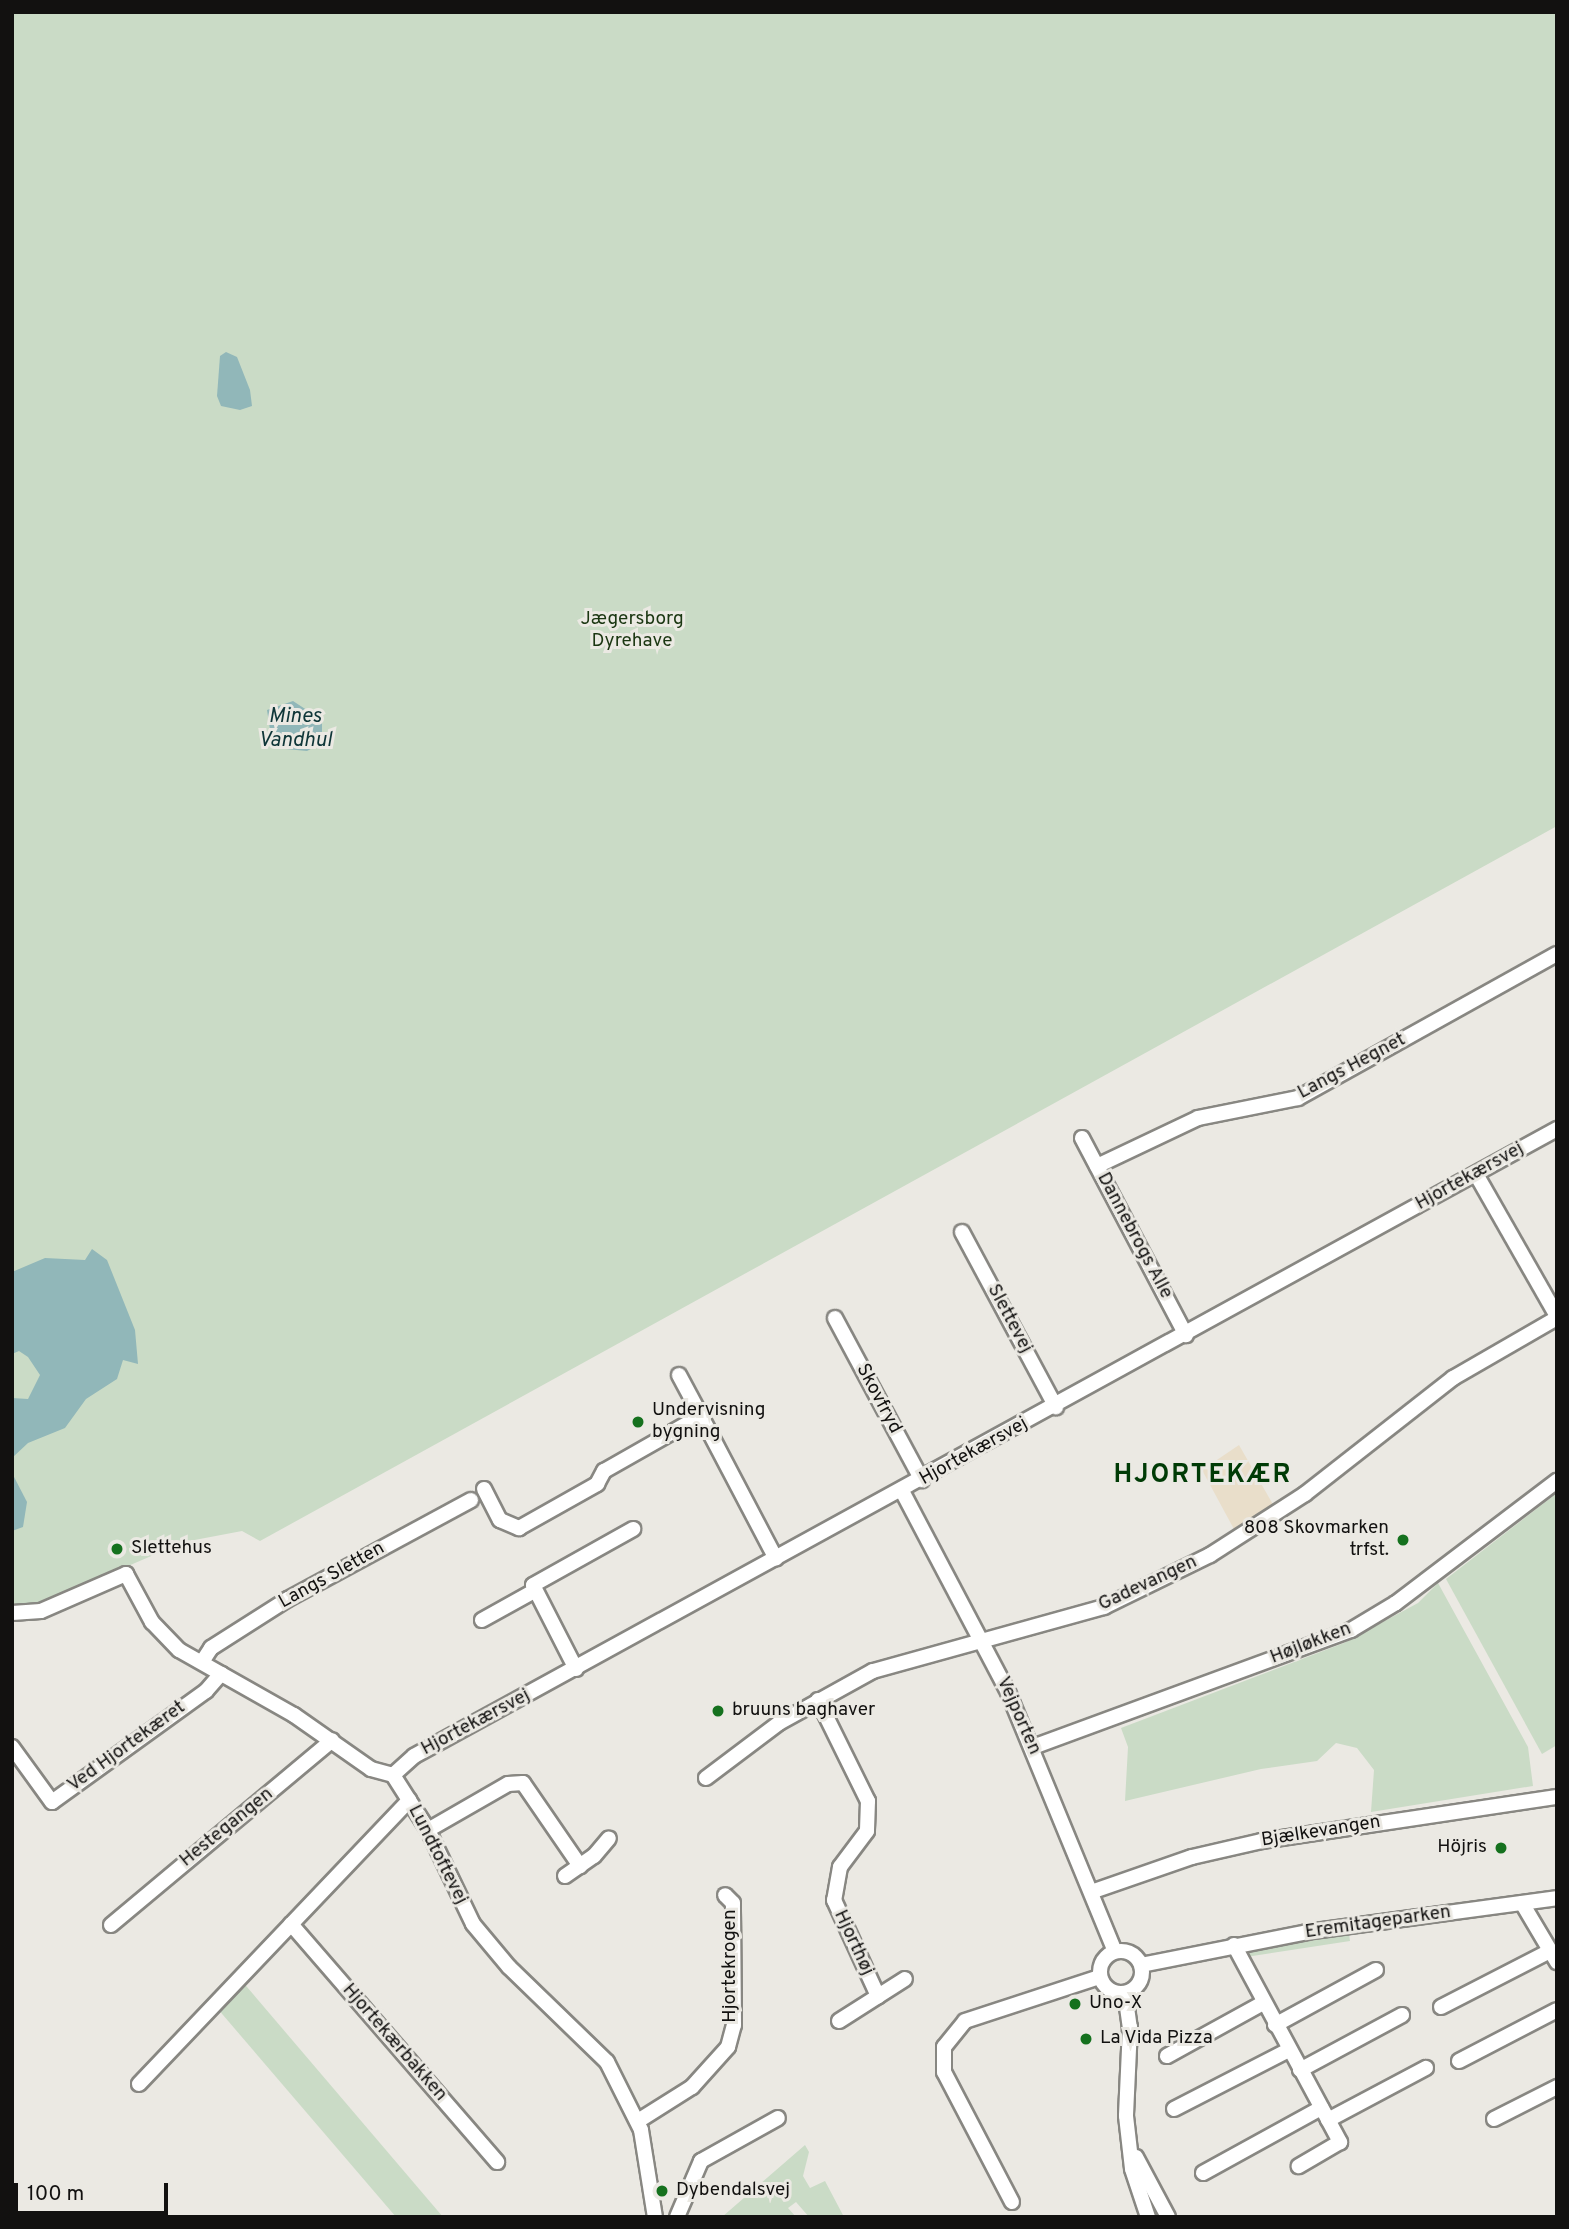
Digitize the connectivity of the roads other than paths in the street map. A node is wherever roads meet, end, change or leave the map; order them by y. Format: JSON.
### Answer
{"nodes":[{"id":1,"x":1557,"y":954,"type":"edge"},
{"id":2,"x":1557,"y":1129,"type":"edge"},
{"id":3,"x":1083,"y":1138,"type":"dead end"},
{"id":4,"x":1097,"y":1166,"type":"junction"},
{"id":5,"x":1476,"y":1174,"type":"junction"},
{"id":6,"x":962,"y":1232,"type":"dead end"},
{"id":7,"x":1557,"y":1317,"type":"edge"},
{"id":8,"x":835,"y":1318,"type":"dead end"},
{"id":9,"x":1186,"y":1335,"type":"junction"},
{"id":10,"x":679,"y":1375,"type":"dead end"},
{"id":11,"x":1056,"y":1407,"type":"junction"},
{"id":12,"x":701,"y":1416,"type":"junction"},
{"id":13,"x":922,"y":1480,"type":"junction"},
{"id":14,"x":1557,"y":1481,"type":"edge"},
{"id":15,"x":484,"y":1489,"type":"dead end"},
{"id":16,"x":902,"y":1491,"type":"junction"},
{"id":17,"x":471,"y":1500,"type":"dead end"},
{"id":18,"x":633,"y":1529,"type":"dead end"},
{"id":19,"x":776,"y":1559,"type":"junction"},
{"id":20,"x":534,"y":1591,"type":"junction"},
{"id":21,"x":12,"y":1613,"type":"edge"},
{"id":22,"x":482,"y":1620,"type":"dead end"},
{"id":23,"x":982,"y":1641,"type":"junction"},
{"id":24,"x":202,"y":1662,"type":"junction"},
{"id":25,"x":576,"y":1669,"type":"junction"},
{"id":26,"x":221,"y":1674,"type":"junction"},
{"id":27,"x":818,"y":1700,"type":"junction"},
{"id":28,"x":332,"y":1740,"type":"junction"},
{"id":29,"x":12,"y":1747,"type":"edge"},
{"id":30,"x":1033,"y":1747,"type":"junction"},
{"id":31,"x":393,"y":1775,"type":"junction"},
{"id":32,"x":706,"y":1779,"type":"dead end"},
{"id":33,"x":1557,"y":1797,"type":"edge"},
{"id":34,"x":409,"y":1800,"type":"junction"},
{"id":35,"x":428,"y":1829,"type":"junction"},
{"id":36,"x":609,"y":1838,"type":"dead end"},
{"id":37,"x":580,"y":1866,"type":"junction"},
{"id":38,"x":565,"y":1876,"type":"dead end"},
{"id":39,"x":1091,"y":1892,"type":"junction"},
{"id":40,"x":725,"y":1895,"type":"dead end"},
{"id":41,"x":1557,"y":1898,"type":"edge"},
{"id":42,"x":1522,"y":1903,"type":"junction"},
{"id":43,"x":291,"y":1924,"type":"junction"},
{"id":44,"x":111,"y":1925,"type":"dead end"},
{"id":45,"x":1234,"y":1944,"type":"junction"},
{"id":46,"x":1115,"y":1951,"type":"junction"},
{"id":47,"x":1553,"y":1956,"type":"edge"},
{"id":48,"x":1141,"y":1965,"type":"junction"},
{"id":49,"x":1376,"y":1970,"type":"dead end"},
{"id":50,"x":1100,"y":1977,"type":"junction"},
{"id":51,"x":905,"y":1979,"type":"dead end"},
{"id":52,"x":1125,"y":1993,"type":"junction"},
{"id":53,"x":878,"y":1996,"type":"junction"},
{"id":54,"x":1263,"y":2003,"type":"junction"},
{"id":55,"x":1441,"y":2007,"type":"dead end"},
{"id":56,"x":1557,"y":2010,"type":"edge"},
{"id":57,"x":1402,"y":2015,"type":"dead end"},
{"id":58,"x":839,"y":2021,"type":"dead end"},
{"id":59,"x":1275,"y":2025,"type":"junction"},
{"id":60,"x":1289,"y":2050,"type":"junction"},
{"id":61,"x":1167,"y":2056,"type":"dead end"},
{"id":62,"x":1459,"y":2061,"type":"dead end"},
{"id":63,"x":1426,"y":2068,"type":"dead end"},
{"id":64,"x":1300,"y":2070,"type":"junction"},
{"id":65,"x":139,"y":2084,"type":"dead end"},
{"id":66,"x":1557,"y":2087,"type":"edge"},
{"id":67,"x":1174,"y":2109,"type":"dead end"},
{"id":68,"x":1325,"y":2114,"type":"junction"},
{"id":69,"x":778,"y":2118,"type":"dead end"},
{"id":70,"x":1494,"y":2119,"type":"dead end"},
{"id":71,"x":638,"y":2121,"type":"junction"},
{"id":72,"x":1130,"y":2143,"type":"junction"},
{"id":73,"x":497,"y":2162,"type":"dead end"},
{"id":74,"x":1299,"y":2166,"type":"dead end"},
{"id":75,"x":1203,"y":2173,"type":"dead end"},
{"id":76,"x":1012,"y":2203,"type":"dead end"},
{"id":77,"x":655,"y":2217,"type":"edge"},
{"id":78,"x":677,"y":2217,"type":"edge"},
{"id":79,"x":1148,"y":2217,"type":"edge"},
{"id":80,"x":1168,"y":2217,"type":"edge"}],
"edges":[{"from":1,"to":4,"type":"street","name":"Langs Hegnet"},
{"from":2,"to":5,"type":"street","name":"Hjortekærsvej"},
{"from":3,"to":4,"type":"street","name":"Dannebrogs Alle"},
{"from":4,"to":9,"type":"street","name":"Dannebrogs Alle"},
{"from":5,"to":7,"type":"street"},
{"from":5,"to":9,"type":"street","name":"Hjortekærsvej"},
{"from":6,"to":11,"type":"street","name":"Slettevej"},
{"from":7,"to":23,"type":"street","name":"Gadevangen"},
{"from":8,"to":13,"type":"street","name":"Skovfryd"},
{"from":9,"to":11,"type":"street","name":"Hjortekærsvej"},
{"from":10,"to":12,"type":"street"},
{"from":11,"to":13,"type":"street","name":"Hjortekærsvej"},
{"from":12,"to":15,"type":"street"},
{"from":12,"to":19,"type":"street"},
{"from":13,"to":16,"type":"street","name":"Hjortekærsvej"},
{"from":14,"to":30,"type":"street","name":"Højløkken"},
{"from":16,"to":19,"type":"street","name":"Hjortekærsvej"},
{"from":16,"to":23,"type":"street","name":"Vejporten"},
{"from":17,"to":24,"type":"street","name":"Langs Sletten"},
{"from":18,"to":20,"type":"street"},
{"from":19,"to":25,"type":"street","name":"Hjortekærsvej"},
{"from":20,"to":22,"type":"street"},
{"from":20,"to":25,"type":"street"},
{"from":21,"to":24,"type":"street"},
{"from":23,"to":27,"type":"street","name":"Gadevangen"},
{"from":23,"to":30,"type":"street","name":"Vejporten"},
{"from":24,"to":26,"type":"street"},
{"from":25,"to":31,"type":"street","name":"Hjortekærsvej"},
{"from":26,"to":28,"type":"street"},
{"from":26,"to":29,"type":"street","name":"Ved Hjortekæret"},
{"from":27,"to":32,"type":"street","name":"Gadevangen"},
{"from":27,"to":53,"type":"street","name":"Hjorthøj"},
{"from":28,"to":31,"type":"street"},
{"from":28,"to":44,"type":"street","name":"Hestegangen"},
{"from":30,"to":39,"type":"street","name":"Vejporten"},
{"from":31,"to":34,"type":"street","name":"Lundtoftevej"},
{"from":33,"to":39,"type":"street","name":"Bjælkevangen"},
{"from":34,"to":35,"type":"street","name":"Lundtoftevej"},
{"from":34,"to":43,"type":"street"},
{"from":35,"to":37,"type":"street"},
{"from":35,"to":71,"type":"street","name":"Lundtoftevej"},
{"from":36,"to":37,"type":"street"},
{"from":37,"to":38,"type":"street"},
{"from":39,"to":46,"type":"street","name":"Vejporten"},
{"from":40,"to":71,"type":"street","name":"Hjortekrogen"},
{"from":41,"to":42,"type":"street","name":"Eremitageparken"},
{"from":42,"to":45,"type":"street","name":"Eremitageparken"},
{"from":42,"to":47,"type":"street"},
{"from":43,"to":65,"type":"street"},
{"from":43,"to":73,"type":"street","name":"Hjortekærbakken"},
{"from":45,"to":48,"type":"street","name":"Eremitageparken"},
{"from":45,"to":54,"type":"street"},
{"from":46,"to":48,"type":"street"},
{"from":46,"to":50,"type":"street"},
{"from":47,"to":55,"type":"street"},
{"from":48,"to":52,"type":"street"},
{"from":49,"to":59,"type":"street"},
{"from":50,"to":52,"type":"street"},
{"from":50,"to":76,"type":"street"},
{"from":51,"to":53,"type":"street","name":"Hjorthøj"},
{"from":52,"to":72,"type":"street"},
{"from":53,"to":58,"type":"street","name":"Hjorthøj"},
{"from":54,"to":59,"type":"street"},
{"from":54,"to":61,"type":"street"},
{"from":56,"to":62,"type":"street"},
{"from":57,"to":64,"type":"street"},
{"from":59,"to":60,"type":"street"},
{"from":60,"to":64,"type":"street"},
{"from":60,"to":67,"type":"street"},
{"from":63,"to":68,"type":"street"},
{"from":64,"to":68,"type":"street"},
{"from":66,"to":70,"type":"street"},
{"from":68,"to":74,"type":"street"},
{"from":68,"to":75,"type":"street"},
{"from":69,"to":78,"type":"street"},
{"from":71,"to":77,"type":"street","name":"Lundtoftevej"},
{"from":72,"to":79,"type":"street"},
{"from":72,"to":80,"type":"street"}]}
